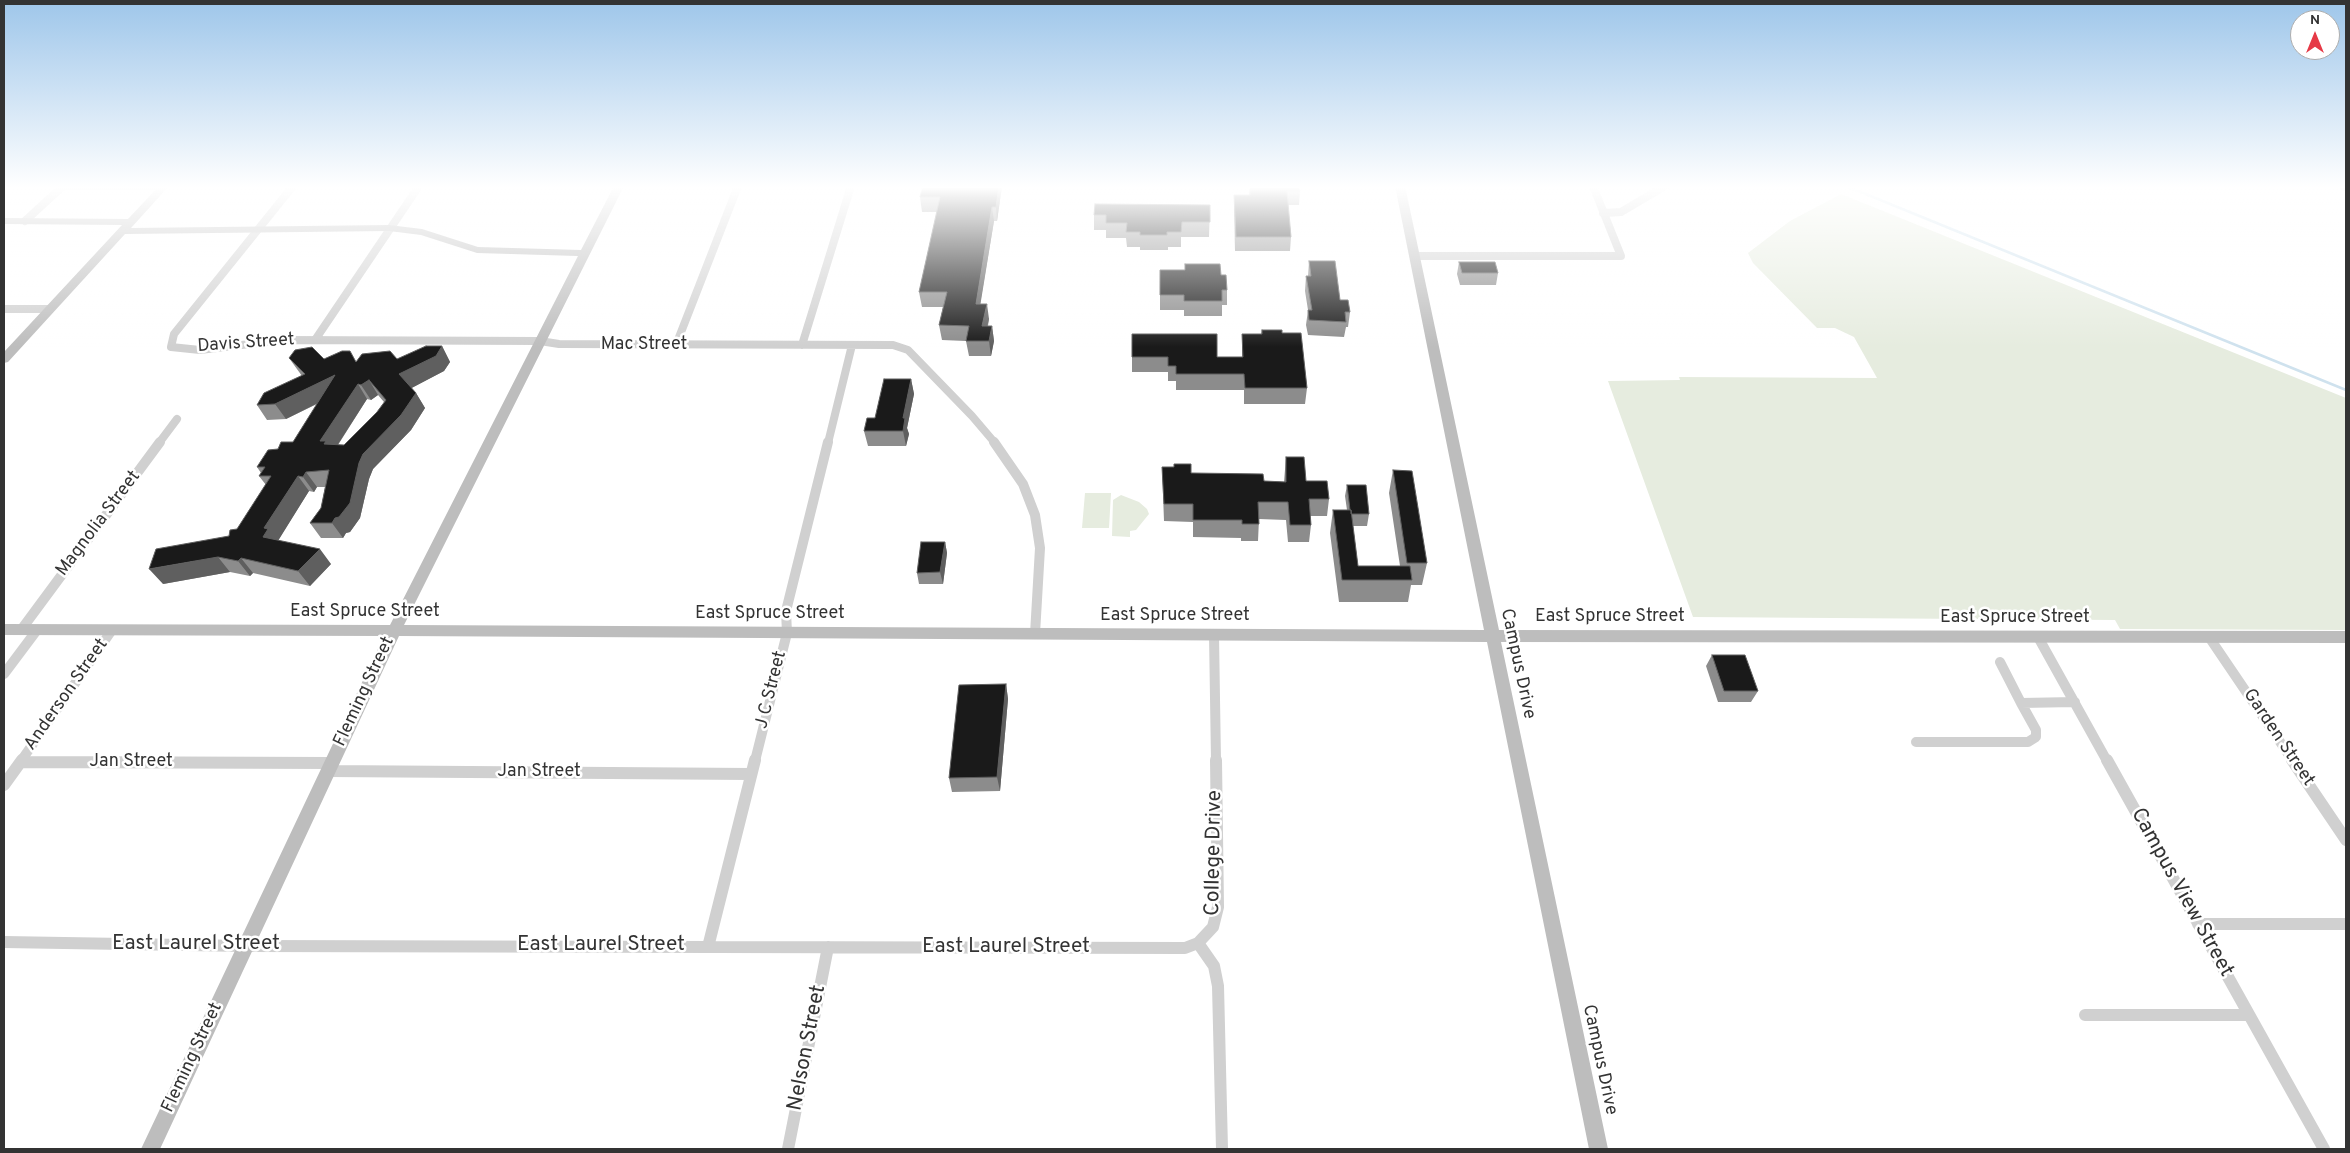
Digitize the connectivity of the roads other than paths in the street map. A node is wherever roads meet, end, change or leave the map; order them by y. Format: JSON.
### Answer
{"nodes":[{"id":1,"x":114,"y":240,"type":"edge"},
{"id":2,"x":249,"y":240,"type":"edge"},
{"id":3,"x":381,"y":240,"type":"edge"},
{"id":4,"x":446,"y":240,"type":"edge"},
{"id":5,"x":592,"y":240,"type":"edge"},
{"id":6,"x":717,"y":240,"type":"edge"},
{"id":7,"x":834,"y":240,"type":"edge"},
{"id":8,"x":1411,"y":240,"type":"edge"},
{"id":9,"x":1614,"y":240,"type":"edge"},
{"id":10,"x":585,"y":253,"type":"junction"},
{"id":11,"x":1414,"y":256,"type":"junction"},
{"id":12,"x":4,"y":309,"type":"edge"},
{"id":13,"x":50,"y":309,"type":"junction"},
{"id":14,"x":315,"y":340,"type":"junction"},
{"id":15,"x":540,"y":342,"type":"junction"},
{"id":16,"x":676,"y":345,"type":"junction"},
{"id":17,"x":802,"y":345,"type":"junction"},
{"id":18,"x":852,"y":345,"type":"junction"},
{"id":19,"x":4,"y":359,"type":"edge"},
{"id":20,"x":177,"y":419,"type":"dead end"},
{"id":21,"x":4,"y":630,"type":"edge"},
{"id":22,"x":21,"y":630,"type":"junction"},
{"id":23,"x":37,"y":630,"type":"junction"},
{"id":24,"x":112,"y":630,"type":"junction"},
{"id":25,"x":394,"y":631,"type":"junction"},
{"id":26,"x":787,"y":633,"type":"junction"},
{"id":27,"x":1035,"y":634,"type":"junction"},
{"id":28,"x":1214,"y":635,"type":"junction"},
{"id":29,"x":1492,"y":636,"type":"junction"},
{"id":30,"x":2038,"y":637,"type":"junction"},
{"id":31,"x":2209,"y":637,"type":"junction"},
{"id":32,"x":2346,"y":637,"type":"edge"},
{"id":33,"x":2000,"y":662,"type":"dead end"},
{"id":34,"x":4,"y":674,"type":"edge"},
{"id":35,"x":2075,"y":702,"type":"junction"},
{"id":36,"x":2021,"y":703,"type":"junction"},
{"id":37,"x":1916,"y":742,"type":"dead end"},
{"id":38,"x":21,"y":762,"type":"junction"},
{"id":39,"x":330,"y":767,"type":"junction"},
{"id":40,"x":751,"y":774,"type":"junction"},
{"id":41,"x":4,"y":785,"type":"edge"},
{"id":42,"x":2346,"y":840,"type":"edge"},
{"id":43,"x":2198,"y":924,"type":"junction"},
{"id":44,"x":2346,"y":924,"type":"edge"},
{"id":45,"x":4,"y":942,"type":"edge"},
{"id":46,"x":1198,"y":943,"type":"junction"},
{"id":47,"x":245,"y":946,"type":"junction"},
{"id":48,"x":708,"y":946,"type":"junction"},
{"id":49,"x":828,"y":947,"type":"junction"},
{"id":50,"x":2084,"y":1014,"type":"dead end"},
{"id":51,"x":2249,"y":1014,"type":"junction"},
{"id":52,"x":150,"y":1149,"type":"edge"},
{"id":53,"x":788,"y":1149,"type":"edge"},
{"id":54,"x":1222,"y":1149,"type":"edge"},
{"id":55,"x":1598,"y":1149,"type":"edge"},
{"id":56,"x":2324,"y":1149,"type":"edge"}],
"edges":[{"from":1,"to":13,"type":"street"},
{"from":2,"to":14,"type":"street","name":"Davis Street"},
{"from":3,"to":14,"type":"street"},
{"from":4,"to":10,"type":"street"},
{"from":5,"to":10,"type":"street","name":"Fleming Street"},
{"from":6,"to":16,"type":"street"},
{"from":7,"to":17,"type":"street"},
{"from":8,"to":11,"type":"street","name":"Campus Drive"},
{"from":9,"to":11,"type":"street"},
{"from":10,"to":15,"type":"street","name":"Fleming Street"},
{"from":11,"to":29,"type":"street","name":"Campus Drive"},
{"from":12,"to":13,"type":"street"},
{"from":13,"to":19,"type":"street"},
{"from":14,"to":15,"type":"street","name":"Mac Street"},
{"from":15,"to":16,"type":"street","name":"Mac Street"},
{"from":15,"to":25,"type":"street","name":"Fleming Street"},
{"from":16,"to":17,"type":"street","name":"Mac Street"},
{"from":17,"to":18,"type":"street","name":"Mac Street"},
{"from":18,"to":26,"type":"street","name":"J C Street"},
{"from":18,"to":27,"type":"street","name":"Mac Street"},
{"from":20,"to":22,"type":"street","name":"Magnolia Street"},
{"from":21,"to":22,"type":"street","name":"East Spruce Street"},
{"from":22,"to":23,"type":"street","name":"East Spruce Street"},
{"from":23,"to":24,"type":"street","name":"East Spruce Street"},
{"from":23,"to":34,"type":"street"},
{"from":24,"to":25,"type":"street","name":"East Spruce Street"},
{"from":24,"to":38,"type":"street","name":"Anderson Street"},
{"from":25,"to":26,"type":"street","name":"East Spruce Street"},
{"from":25,"to":39,"type":"street","name":"Fleming Street"},
{"from":26,"to":27,"type":"street","name":"East Spruce Street"},
{"from":26,"to":40,"type":"street","name":"J C Street"},
{"from":27,"to":28,"type":"street","name":"East Spruce Street"},
{"from":28,"to":29,"type":"street","name":"East Spruce Street"},
{"from":28,"to":46,"type":"street","name":"College Drive"},
{"from":29,"to":30,"type":"street","name":"East Spruce Street"},
{"from":29,"to":55,"type":"street","name":"Campus Drive"},
{"from":30,"to":31,"type":"street","name":"East Spruce Street"},
{"from":30,"to":35,"type":"street","name":"Campus View Street"},
{"from":31,"to":32,"type":"street","name":"East Spruce Street"},
{"from":31,"to":42,"type":"street","name":"Garden Street"},
{"from":33,"to":36,"type":"street"},
{"from":35,"to":36,"type":"street"},
{"from":35,"to":43,"type":"street","name":"Campus View Street"},
{"from":36,"to":37,"type":"street"},
{"from":38,"to":39,"type":"street","name":"Jan Street"},
{"from":38,"to":41,"type":"street","name":"Anderson Street"},
{"from":39,"to":40,"type":"street","name":"Jan Street"},
{"from":39,"to":47,"type":"street","name":"Fleming Street"},
{"from":40,"to":48,"type":"street","name":"J C Street"},
{"from":43,"to":44,"type":"street"},
{"from":43,"to":51,"type":"street","name":"Campus View Street"},
{"from":45,"to":47,"type":"street","name":"East Laurel Street"},
{"from":46,"to":49,"type":"street","name":"East Laurel Street"},
{"from":46,"to":54,"type":"street"},
{"from":47,"to":48,"type":"street","name":"East Laurel Street"},
{"from":47,"to":52,"type":"street","name":"Fleming Street"},
{"from":48,"to":49,"type":"street","name":"East Laurel Street"},
{"from":49,"to":53,"type":"street","name":"Nelson Street"},
{"from":50,"to":51,"type":"street"},
{"from":51,"to":56,"type":"street","name":"Campus View Street"}]}
